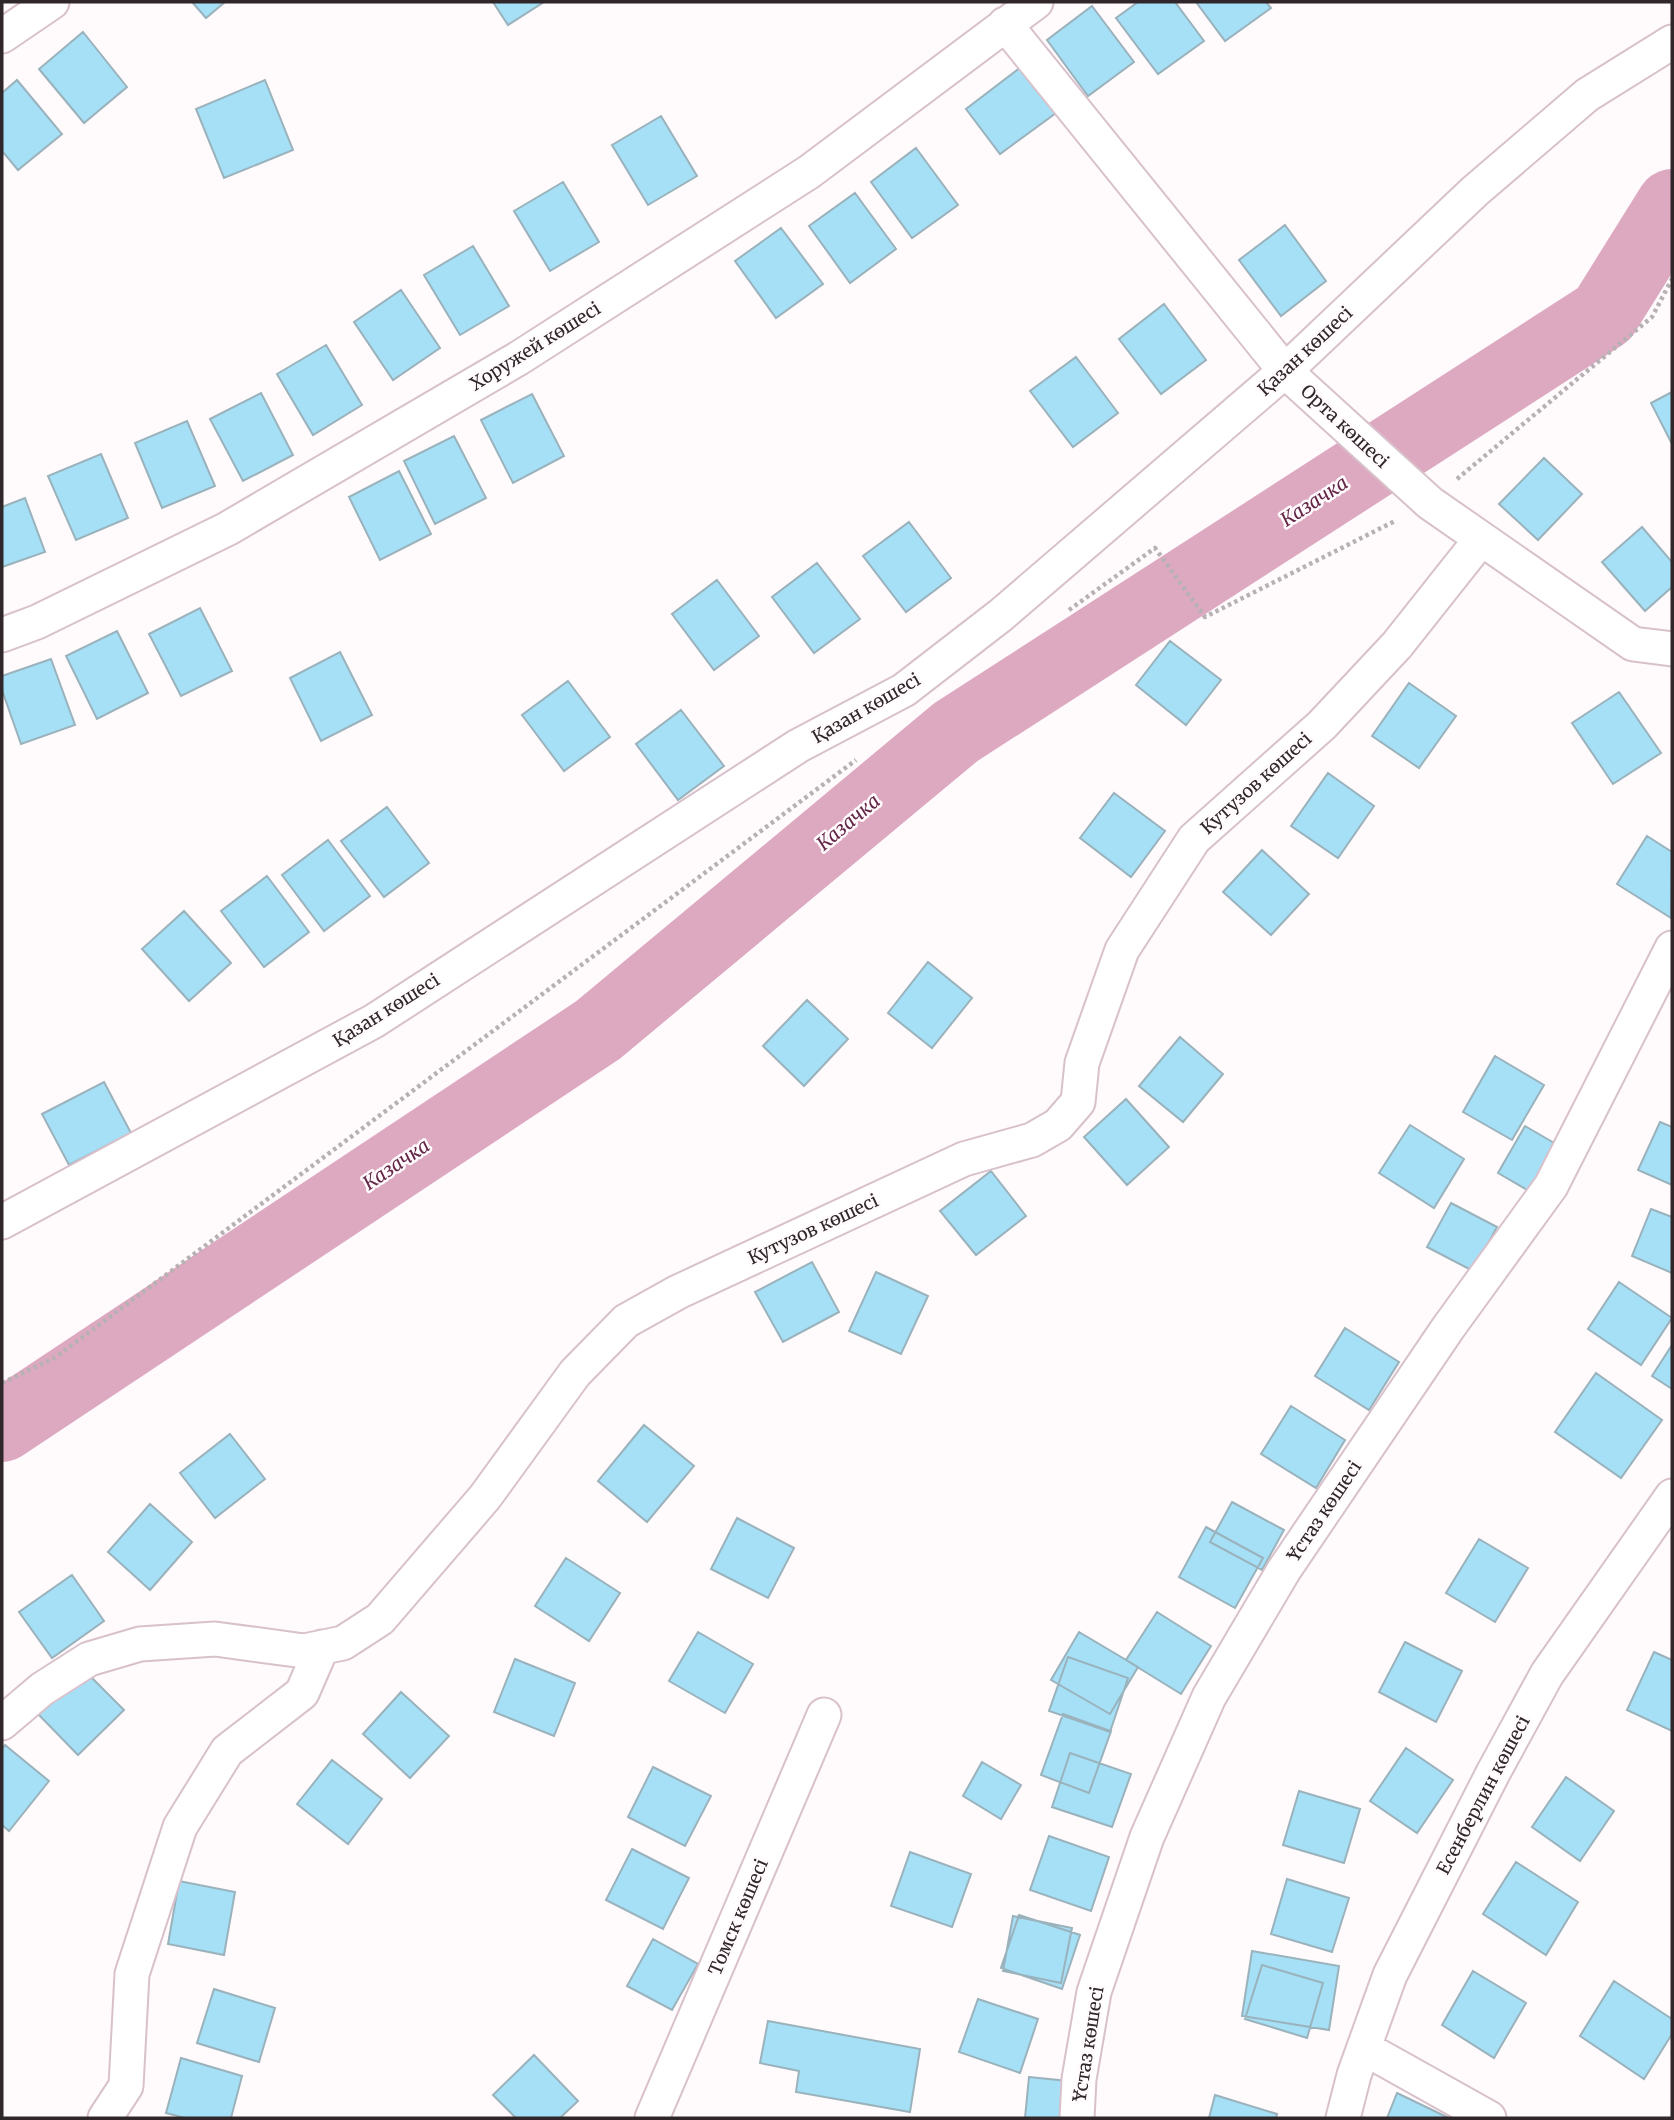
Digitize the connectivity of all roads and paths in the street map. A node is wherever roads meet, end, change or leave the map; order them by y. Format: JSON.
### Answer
{"nodes":[{"id":1,"x":52,"y":2,"type":"edge"},
{"id":2,"x":1036,"y":2,"type":"edge"},
{"id":3,"x":1005,"y":24,"type":"junction"},
{"id":4,"x":2,"y":36,"type":"edge"},
{"id":5,"x":1672,"y":42,"type":"edge"},
{"id":6,"x":1672,"y":279,"type":"edge"},
{"id":7,"x":1295,"y":379,"type":"junction"},
{"id":8,"x":1423,"y":498,"type":"junction"},
{"id":9,"x":1481,"y":539,"type":"junction"},
{"id":10,"x":1065,"y":612,"type":"dead end"},
{"id":11,"x":2,"y":635,"type":"edge"},
{"id":12,"x":1672,"y":649,"type":"edge"},
{"id":13,"x":863,"y":755,"type":"dead end"},
{"id":14,"x":1672,"y":948,"type":"edge"},
{"id":15,"x":2,"y":1222,"type":"edge"},
{"id":16,"x":2,"y":1383,"type":"edge"},
{"id":17,"x":1672,"y":1496,"type":"edge"},
{"id":18,"x":322,"y":1647,"type":"junction"},
{"id":19,"x":824,"y":1715,"type":"dead end"},
{"id":20,"x":2,"y":1723,"type":"edge"},
{"id":21,"x":1364,"y":2048,"type":"junction"},
{"id":22,"x":105,"y":2118,"type":"edge"},
{"id":23,"x":652,"y":2118,"type":"edge"},
{"id":24,"x":1077,"y":2118,"type":"edge"},
{"id":25,"x":1343,"y":2118,"type":"edge"},
{"id":26,"x":1489,"y":2118,"type":"edge"}],
"edges":[{"from":1,"to":4,"type":"street"},
{"from":2,"to":3,"type":"street","name":"Хоружей көшесі"},
{"from":3,"to":7,"type":"street","name":"Орта көшесі"},
{"from":3,"to":11,"type":"street","name":"Хоружей көшесі"},
{"from":5,"to":7,"type":"street","name":"Қазан көшесі"},
{"from":6,"to":8,"type":"path"},
{"from":7,"to":8,"type":"street","name":"Орта көшесі"},
{"from":7,"to":15,"type":"street","name":"Қазан көшесі"},
{"from":8,"to":9,"type":"street","name":"Орта көшесі"},
{"from":8,"to":10,"type":"path"},
{"from":9,"to":12,"type":"street","name":"Орта көшесі"},
{"from":9,"to":18,"type":"street","name":"Кутузов көшесі"},
{"from":13,"to":16,"type":"path"},
{"from":14,"to":24,"type":"street","name":"Ұстаз көшесі"},
{"from":17,"to":21,"type":"street","name":"Есенберлин көшесі"},
{"from":18,"to":20,"type":"street","name":"Кутузов көшесі"},
{"from":18,"to":22,"type":"street"},
{"from":19,"to":23,"type":"street","name":"Томск көшесі"},
{"from":21,"to":25,"type":"street","name":"Есенберлин көшесі"},
{"from":21,"to":26,"type":"street"}]}
